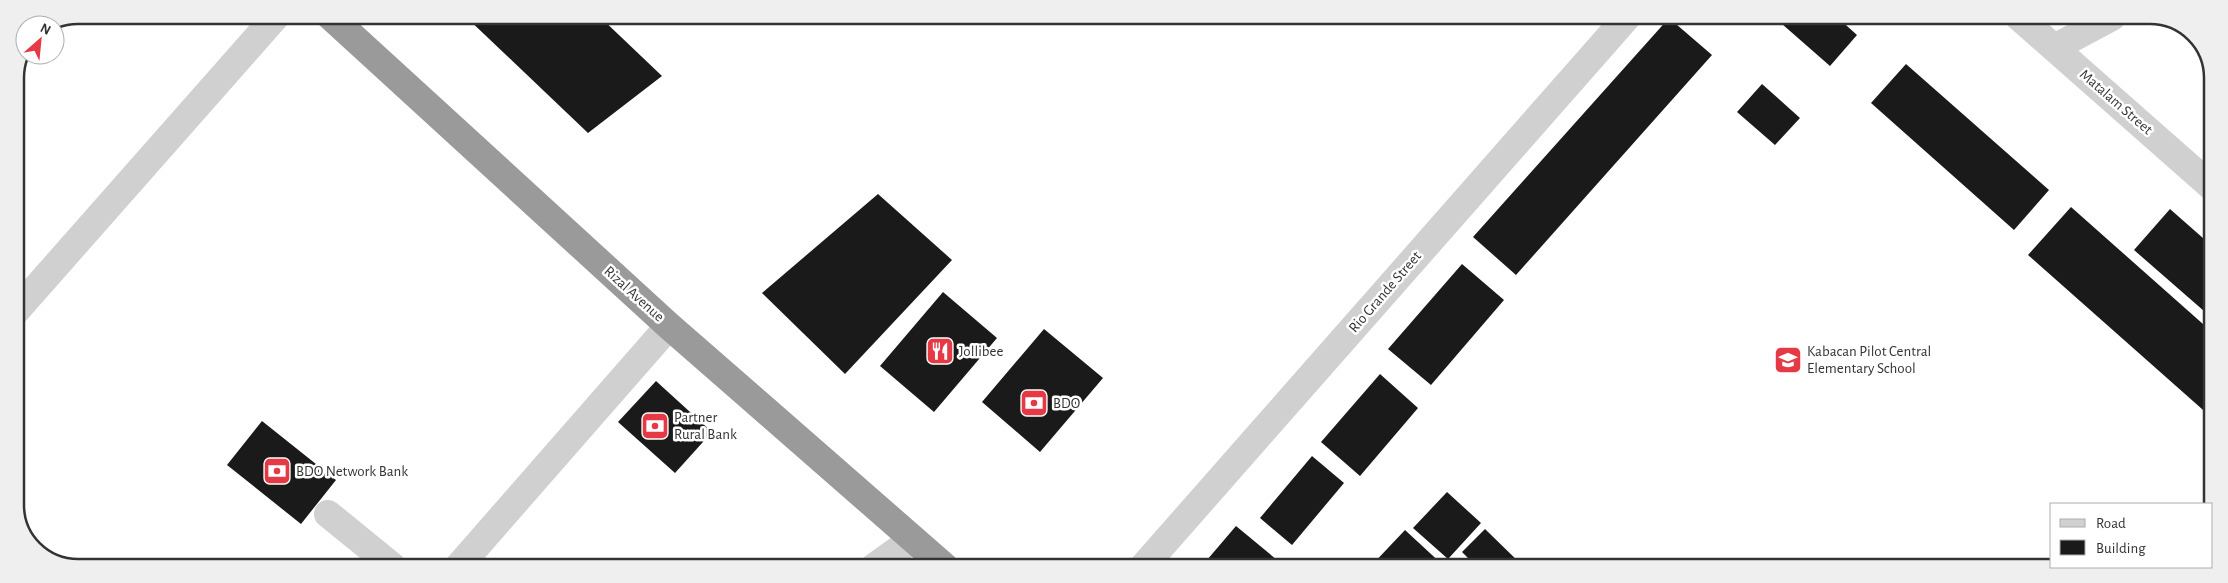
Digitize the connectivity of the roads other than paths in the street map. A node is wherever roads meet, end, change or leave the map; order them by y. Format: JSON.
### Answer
{"nodes":[{"id":1,"x":268,"y":24,"type":"edge"},
{"id":2,"x":339,"y":24,"type":"edge"},
{"id":3,"x":1620,"y":24,"type":"edge"},
{"id":4,"x":2027,"y":24,"type":"edge"},
{"id":5,"x":2099,"y":24,"type":"edge"},
{"id":6,"x":2054,"y":48,"type":"junction"},
{"id":7,"x":2204,"y":180,"type":"edge"},
{"id":8,"x":24,"y":302,"type":"edge"},
{"id":9,"x":669,"y":326,"type":"junction"},
{"id":10,"x":328,"y":514,"type":"dead end"},
{"id":11,"x":913,"y":539,"type":"junction"},
{"id":12,"x":383,"y":559,"type":"edge"},
{"id":13,"x":465,"y":559,"type":"edge"},
{"id":14,"x":885,"y":559,"type":"edge"},
{"id":15,"x":936,"y":559,"type":"edge"},
{"id":16,"x":1150,"y":559,"type":"edge"}],
"edges":[{"from":1,"to":8,"type":"street"},
{"from":2,"to":9,"type":"highway","name":"Rizal Avenue"},
{"from":3,"to":16,"type":"street","name":"Rio Grande Street"},
{"from":4,"to":6,"type":"street","name":"Matalam Street"},
{"from":5,"to":6,"type":"street"},
{"from":6,"to":7,"type":"street","name":"Matalam Street"},
{"from":9,"to":11,"type":"highway","name":"Rizal Avenue"},
{"from":9,"to":13,"type":"street"},
{"from":10,"to":12,"type":"street"},
{"from":11,"to":14,"type":"street"},
{"from":11,"to":15,"type":"highway","name":"Rizal Avenue"}]}
